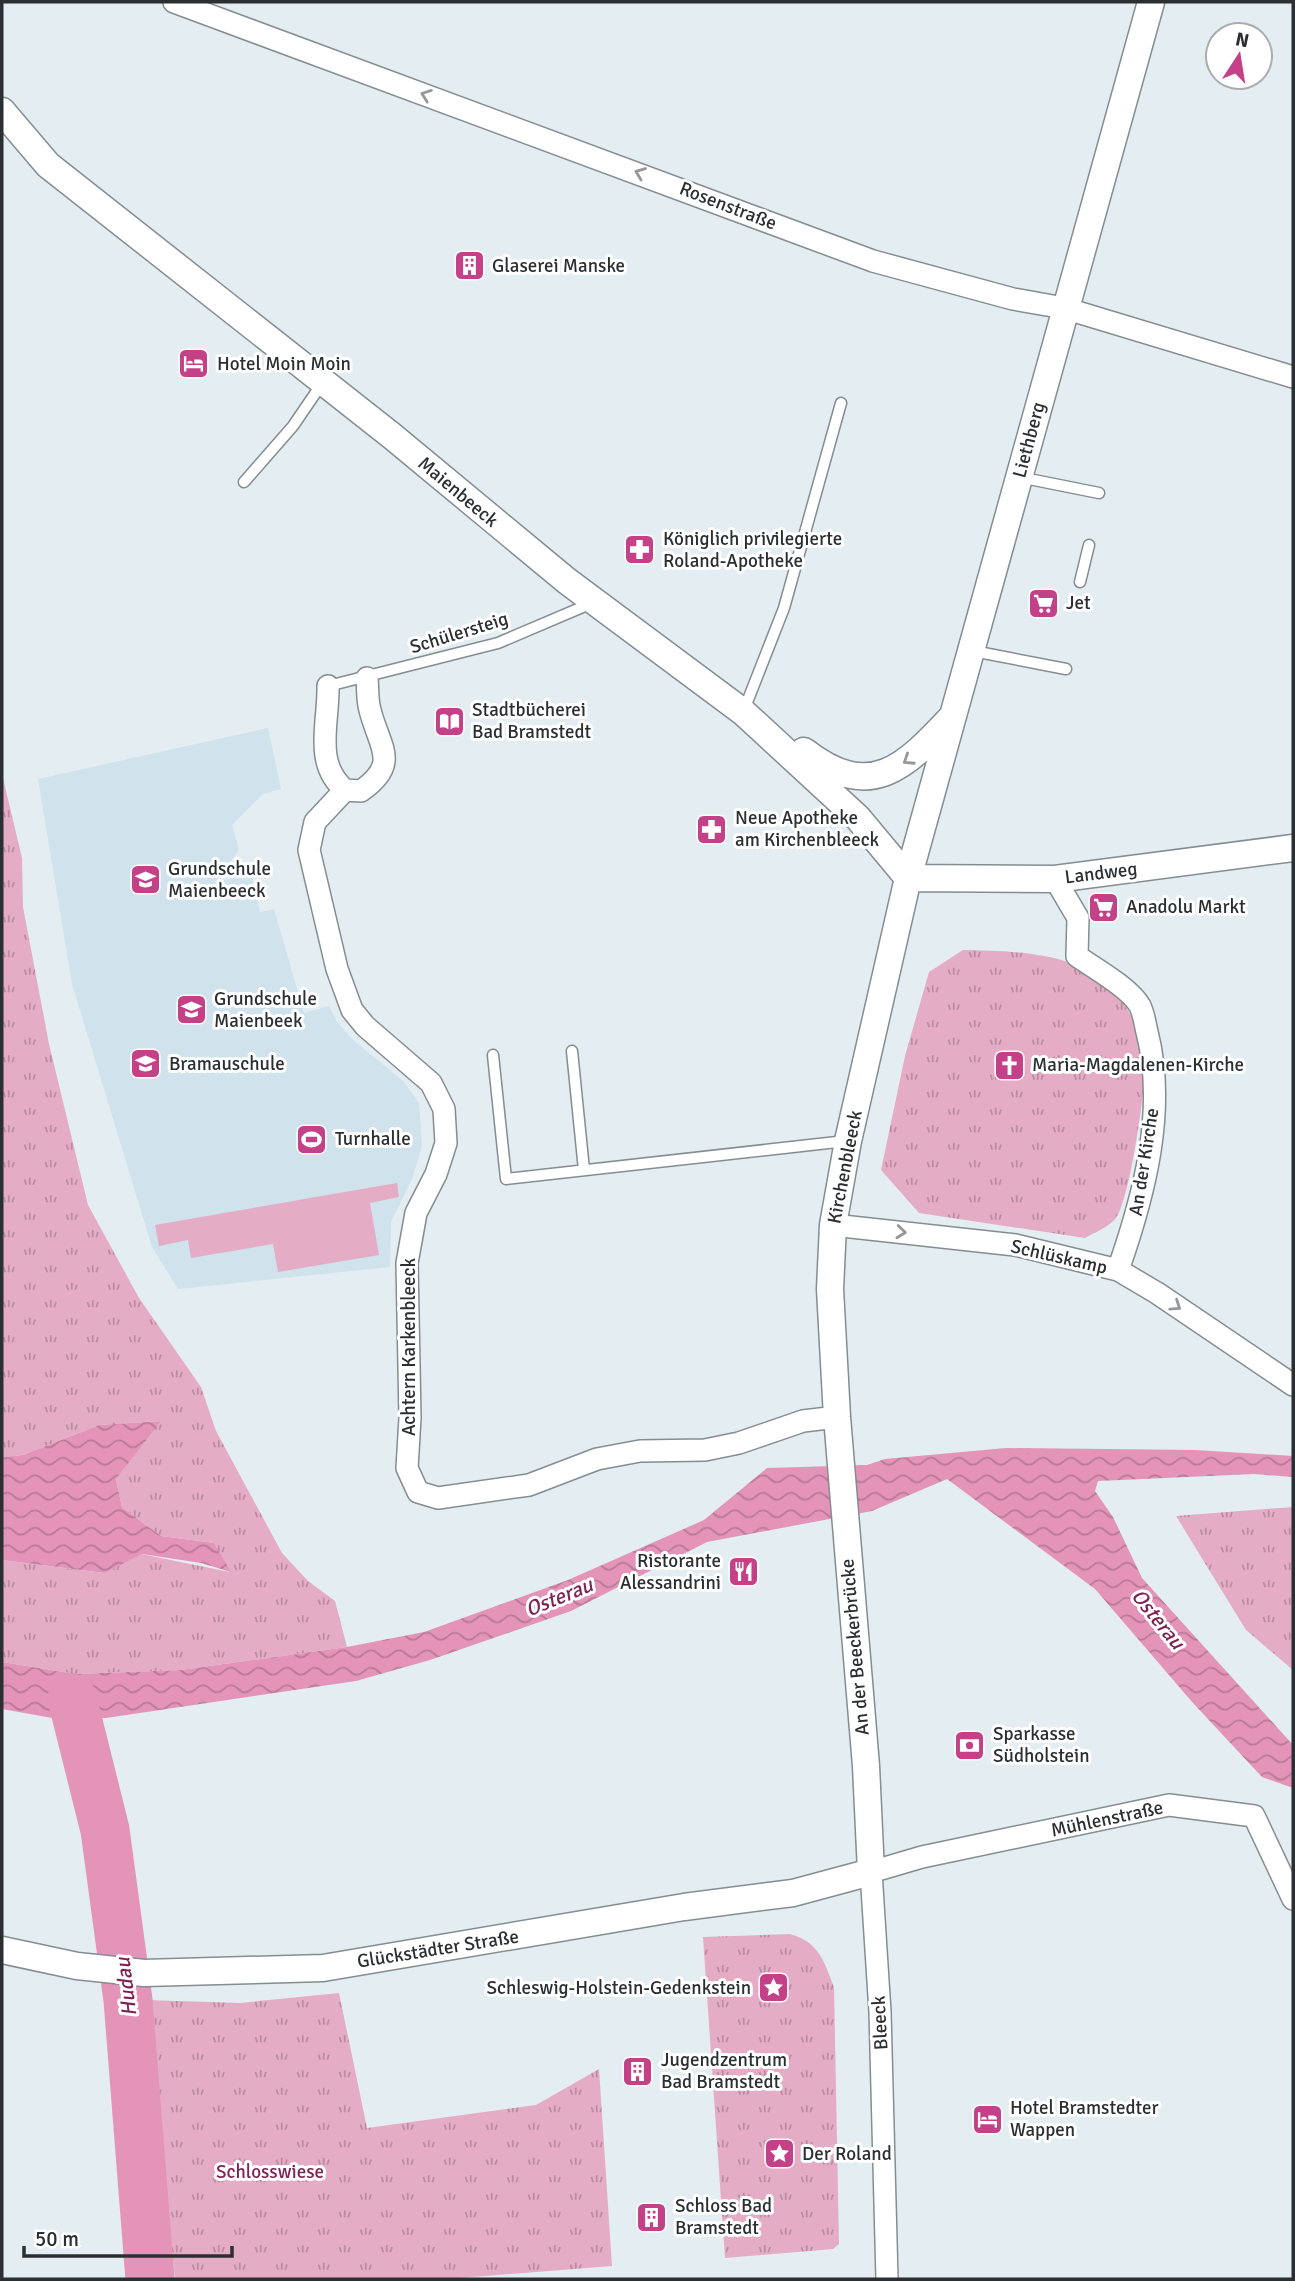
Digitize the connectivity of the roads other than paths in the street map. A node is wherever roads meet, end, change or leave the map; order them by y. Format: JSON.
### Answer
{"nodes":[{"id":1,"x":174,"y":2,"type":"edge"},
{"id":2,"x":1151,"y":2,"type":"edge"},
{"id":3,"x":2,"y":111,"type":"edge"},
{"id":4,"x":1064,"y":308,"type":"junction"},
{"id":5,"x":1293,"y":377,"type":"edge"},
{"id":6,"x":323,"y":382,"type":"junction"},
{"id":7,"x":841,"y":403,"type":"dead end"},
{"id":8,"x":1019,"y":477,"type":"junction"},
{"id":9,"x":244,"y":482,"type":"dead end"},
{"id":10,"x":1099,"y":493,"type":"dead end"},
{"id":11,"x":1089,"y":545,"type":"dead end"},
{"id":12,"x":1080,"y":582,"type":"dead end"},
{"id":13,"x":595,"y":601,"type":"junction"},
{"id":14,"x":974,"y":651,"type":"junction"},
{"id":15,"x":1066,"y":668,"type":"dead end"},
{"id":16,"x":367,"y":678,"type":"junction"},
{"id":17,"x":328,"y":686,"type":"joint"},
{"id":18,"x":743,"y":712,"type":"junction"},
{"id":19,"x":957,"y":712,"type":"junction"},
{"id":20,"x":345,"y":790,"type":"junction"},
{"id":21,"x":1293,"y":848,"type":"edge"},
{"id":22,"x":908,"y":878,"type":"junction"},
{"id":23,"x":1055,"y":879,"type":"junction"},
{"id":24,"x":572,"y":1051,"type":"dead end"},
{"id":25,"x":493,"y":1055,"type":"dead end"},
{"id":26,"x":848,"y":1141,"type":"junction"},
{"id":27,"x":584,"y":1170,"type":"junction"},
{"id":28,"x":833,"y":1225,"type":"junction"},
{"id":29,"x":1118,"y":1270,"type":"junction"},
{"id":30,"x":1293,"y":1385,"type":"edge"},
{"id":31,"x":837,"y":1417,"type":"junction"},
{"id":32,"x":839,"y":1460,"type":"joint"},
{"id":33,"x":866,"y":1766,"type":"joint"},
{"id":34,"x":871,"y":1872,"type":"junction"},
{"id":35,"x":1293,"y":1899,"type":"edge"},
{"id":36,"x":2,"y":1950,"type":"edge"},
{"id":37,"x":887,"y":2279,"type":"edge"}],
"edges":[{"from":4,"to":1,"type":"street","name":"Rosenstraße","one_way":true},
{"from":2,"to":4,"type":"street","name":"Liethberg"},
{"from":3,"to":6,"type":"street","name":"Maienbeeck"},
{"from":4,"to":5,"type":"street","name":"Rosenstraße"},
{"from":4,"to":8,"type":"street","name":"Liethberg"},
{"from":6,"to":9,"type":"lane"},
{"from":6,"to":13,"type":"street","name":"Maienbeeck"},
{"from":7,"to":18,"type":"lane"},
{"from":8,"to":10,"type":"lane"},
{"from":8,"to":14,"type":"street","name":"Liethberg"},
{"from":11,"to":12,"type":"lane"},
{"from":13,"to":16,"type":"lane","name":"Schülersteig"},
{"from":13,"to":18,"type":"street","name":"Maienbeeck"},
{"from":14,"to":15,"type":"lane"},
{"from":14,"to":19,"type":"street","name":"Liethberg"},
{"from":16,"to":17,"type":"lane","name":"Schülersteig"},
{"from":16,"to":20,"type":"street","name":"Achtern Karkenbleeck"},
{"from":17,"to":20,"type":"street"},
{"from":19,"to":18,"type":"street","one_way":true},
{"from":18,"to":22,"type":"street","name":"Maienbeeck"},
{"from":19,"to":22,"type":"street","name":"Liethberg"},
{"from":20,"to":31,"type":"street","name":"Achtern Karkenbleeck"},
{"from":21,"to":23,"type":"street","name":"Landweg"},
{"from":22,"to":23,"type":"street","name":"Landweg"},
{"from":22,"to":26,"type":"street","name":"Kirchenbleeck"},
{"from":23,"to":29,"type":"street","name":"An der Kirche"},
{"from":24,"to":27,"type":"lane"},
{"from":25,"to":27,"type":"lane"},
{"from":26,"to":27,"type":"lane"},
{"from":26,"to":28,"type":"street","name":"Kirchenbleeck"},
{"from":28,"to":29,"type":"street","name":"Schlüskamp","one_way":true},
{"from":28,"to":31,"type":"street","name":"Kirchenbleeck"},
{"from":29,"to":30,"type":"street","name":"Schlüskamp","one_way":true},
{"from":31,"to":32,"type":"street","name":"Kirchenbleeck"},
{"from":32,"to":33,"type":"street","name":"An der Beeckerbrücke"},
{"from":33,"to":34,"type":"street","name":"Bleeck"},
{"from":34,"to":35,"type":"street","name":"Mühlenstraße"},
{"from":34,"to":36,"type":"street","name":"Glückstädter Straße"},
{"from":34,"to":37,"type":"street","name":"Bleeck"}]}
